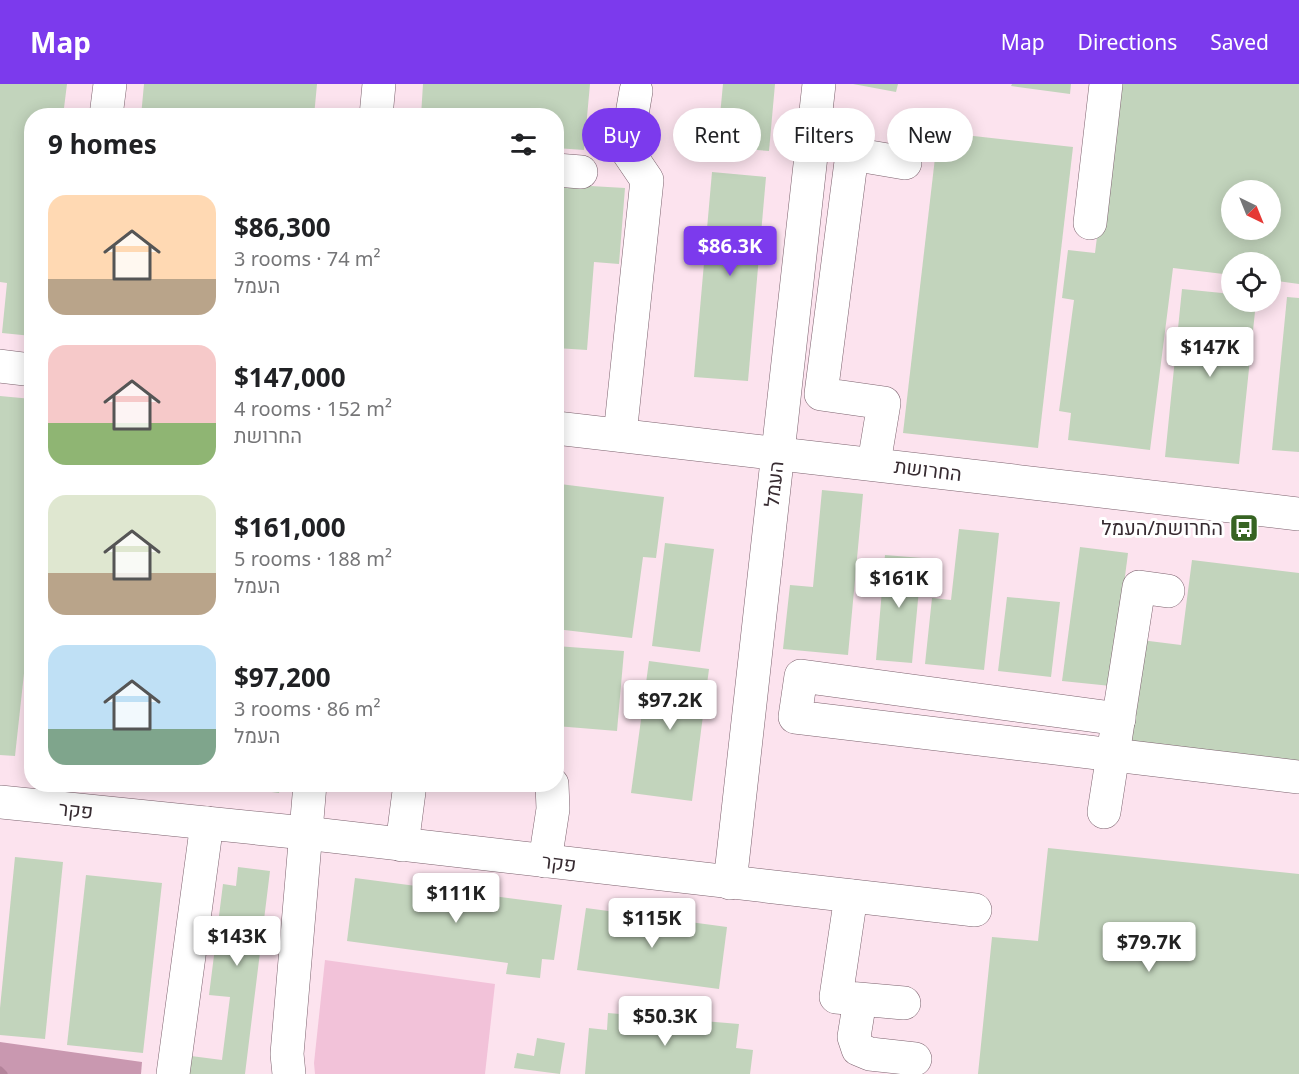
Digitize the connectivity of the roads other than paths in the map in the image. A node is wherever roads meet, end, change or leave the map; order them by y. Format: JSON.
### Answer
{"nodes":[{"id":1,"x":110,"y":84,"type":"edge"},
{"id":2,"x":380,"y":84,"type":"edge"},
{"id":3,"x":819,"y":84,"type":"edge"},
{"id":4,"x":1106,"y":84,"type":"edge"},
{"id":5,"x":636,"y":91,"type":"dead end"},
{"id":6,"x":107,"y":108,"type":"edge"},
{"id":7,"x":377,"y":108,"type":"edge"},
{"id":8,"x":905,"y":163,"type":"dead end"},
{"id":9,"x":1090,"y":223,"type":"dead end"},
{"id":10,"x":0,"y":366,"type":"edge"},
{"id":11,"x":24,"y":369,"type":"edge"},
{"id":12,"x":564,"y":429,"type":"edge"},
{"id":13,"x":620,"y":435,"type":"junction"},
{"id":14,"x":778,"y":452,"type":"junction"},
{"id":15,"x":874,"y":463,"type":"junction"},
{"id":16,"x":1299,"y":514,"type":"edge"},
{"id":17,"x":1168,"y":591,"type":"dead end"},
{"id":18,"x":1119,"y":719,"type":"junction"},
{"id":19,"x":1114,"y":756,"type":"junction"},
{"id":20,"x":1299,"y":777,"type":"edge"},
{"id":21,"x":309,"y":792,"type":"edge"},
{"id":22,"x":409,"y":792,"type":"edge"},
{"id":23,"x":553,"y":792,"type":"edge"},
{"id":24,"x":37,"y":795,"type":"edge"},
{"id":25,"x":0,"y":802,"type":"edge"},
{"id":26,"x":1104,"y":812,"type":"dead end"},
{"id":27,"x":207,"y":824,"type":"junction"},
{"id":28,"x":305,"y":833,"type":"junction"},
{"id":29,"x":402,"y":845,"type":"junction"},
{"id":30,"x":545,"y":861,"type":"junction"},
{"id":31,"x":730,"y":883,"type":"junction"},
{"id":32,"x":851,"y":896,"type":"junction"},
{"id":33,"x":975,"y":910,"type":"dead end"},
{"id":34,"x":860,"y":1000,"type":"junction"},
{"id":35,"x":904,"y":1003,"type":"dead end"},
{"id":36,"x":915,"y":1059,"type":"dead end"},
{"id":37,"x":173,"y":1074,"type":"edge"},
{"id":38,"x":289,"y":1074,"type":"edge"}],
"edges":[{"from":1,"to":6,"type":"street"},
{"from":2,"to":7,"type":"street"},
{"from":3,"to":14,"type":"street","name":"העמל"},
{"from":4,"to":9,"type":"street"},
{"from":5,"to":13,"type":"street"},
{"from":8,"to":15,"type":"street"},
{"from":10,"to":11,"type":"street"},
{"from":12,"to":13,"type":"street","name":"החרושת"},
{"from":13,"to":14,"type":"street","name":"החרושת"},
{"from":14,"to":15,"type":"street","name":"החרושת"},
{"from":14,"to":31,"type":"street","name":"העמל"},
{"from":15,"to":16,"type":"street","name":"החרושת"},
{"from":17,"to":18,"type":"street"},
{"from":18,"to":19,"type":"street"},
{"from":18,"to":19,"type":"street"},
{"from":19,"to":20,"type":"street"},
{"from":19,"to":26,"type":"street"},
{"from":21,"to":28,"type":"street"},
{"from":22,"to":29,"type":"street"},
{"from":23,"to":30,"type":"street"},
{"from":24,"to":25,"type":"street","name":"פקר"},
{"from":24,"to":27,"type":"street","name":"פקר"},
{"from":27,"to":28,"type":"street","name":"פקר"},
{"from":27,"to":37,"type":"street"},
{"from":28,"to":29,"type":"street","name":"פקר"},
{"from":28,"to":38,"type":"street"},
{"from":29,"to":30,"type":"street","name":"פקר"},
{"from":30,"to":31,"type":"street","name":"פקר"},
{"from":31,"to":32,"type":"street","name":"פקר"},
{"from":32,"to":33,"type":"street","name":"פקר"},
{"from":32,"to":34,"type":"street"},
{"from":34,"to":35,"type":"street"},
{"from":34,"to":36,"type":"street"}]}
